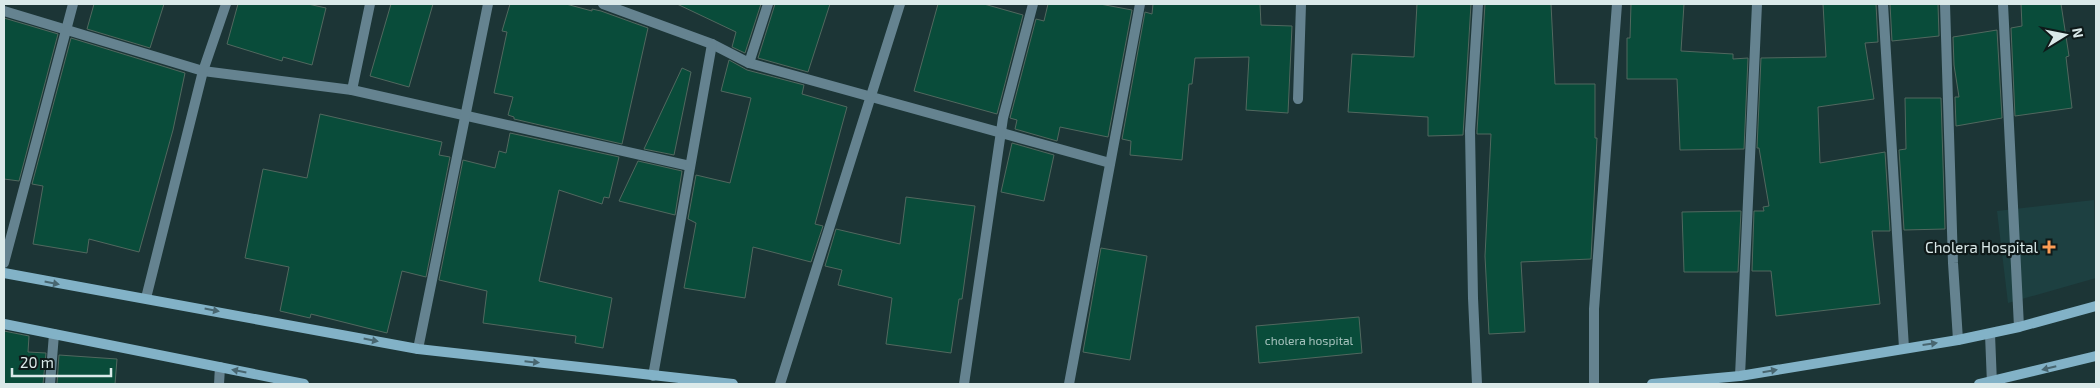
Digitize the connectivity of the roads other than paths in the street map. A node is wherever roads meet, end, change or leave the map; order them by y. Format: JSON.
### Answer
{"nodes":[{"id":1,"x":72,"y":4,"type":"edge"},
{"id":2,"x":226,"y":4,"type":"edge"},
{"id":3,"x":370,"y":4,"type":"edge"},
{"id":4,"x":488,"y":4,"type":"edge"},
{"id":5,"x":603,"y":4,"type":"edge"},
{"id":6,"x":768,"y":4,"type":"edge"},
{"id":7,"x":900,"y":4,"type":"edge"},
{"id":8,"x":1033,"y":4,"type":"edge"},
{"id":9,"x":1140,"y":4,"type":"edge"},
{"id":10,"x":1301,"y":4,"type":"edge"},
{"id":11,"x":1478,"y":4,"type":"edge"},
{"id":12,"x":1617,"y":4,"type":"edge"},
{"id":13,"x":1757,"y":4,"type":"edge"},
{"id":14,"x":1882,"y":4,"type":"edge"},
{"id":15,"x":1945,"y":4,"type":"edge"},
{"id":16,"x":2003,"y":4,"type":"edge"},
{"id":17,"x":628,"y":8,"type":"edge"},
{"id":18,"x":4,"y":11,"type":"edge"},
{"id":19,"x":66,"y":29,"type":"junction"},
{"id":20,"x":712,"y":44,"type":"junction"},
{"id":21,"x":750,"y":63,"type":"junction"},
{"id":22,"x":203,"y":71,"type":"junction"},
{"id":23,"x":352,"y":90,"type":"junction"},
{"id":24,"x":872,"y":95,"type":"junction"},
{"id":25,"x":1298,"y":100,"type":"dead end"},
{"id":26,"x":466,"y":115,"type":"junction"},
{"id":27,"x":1002,"y":132,"type":"junction"},
{"id":28,"x":1110,"y":163,"type":"junction"},
{"id":29,"x":690,"y":166,"type":"junction"},
{"id":30,"x":4,"y":263,"type":"edge"},
{"id":31,"x":4,"y":273,"type":"edge"},
{"id":32,"x":146,"y":298,"type":"junction"},
{"id":33,"x":2096,"y":306,"type":"edge"},
{"id":34,"x":4,"y":324,"type":"edge"},
{"id":35,"x":2019,"y":327,"type":"junction"},
{"id":36,"x":54,"y":334,"type":"junction"},
{"id":37,"x":1990,"y":334,"type":"junction"},
{"id":38,"x":1958,"y":340,"type":"junction"},
{"id":39,"x":1904,"y":348,"type":"junction"},
{"id":40,"x":418,"y":349,"type":"junction"},
{"id":41,"x":2096,"y":356,"type":"edge"},
{"id":42,"x":220,"y":367,"type":"junction"},
{"id":43,"x":653,"y":376,"type":"junction"},
{"id":44,"x":1740,"y":376,"type":"junction"},
{"id":45,"x":1992,"y":383,"type":"edge"},
{"id":46,"x":50,"y":384,"type":"edge"},
{"id":47,"x":219,"y":384,"type":"edge"},
{"id":48,"x":304,"y":384,"type":"edge"},
{"id":49,"x":733,"y":384,"type":"edge"},
{"id":50,"x":780,"y":384,"type":"edge"},
{"id":51,"x":964,"y":384,"type":"edge"},
{"id":52,"x":1069,"y":384,"type":"edge"},
{"id":53,"x":1477,"y":384,"type":"edge"},
{"id":54,"x":1594,"y":384,"type":"edge"},
{"id":55,"x":1652,"y":384,"type":"edge"},
{"id":56,"x":1979,"y":384,"type":"edge"}],
"edges":[{"from":1,"to":19,"type":"street"},
{"from":2,"to":22,"type":"street"},
{"from":3,"to":23,"type":"street"},
{"from":4,"to":26,"type":"street"},
{"from":5,"to":17,"type":"street"},
{"from":6,"to":21,"type":"street"},
{"from":7,"to":24,"type":"street"},
{"from":8,"to":27,"type":"street"},
{"from":9,"to":28,"type":"street"},
{"from":10,"to":25,"type":"street"},
{"from":11,"to":53,"type":"street"},
{"from":12,"to":54,"type":"street"},
{"from":13,"to":44,"type":"street"},
{"from":14,"to":39,"type":"street"},
{"from":15,"to":38,"type":"street"},
{"from":16,"to":35,"type":"street"},
{"from":17,"to":20,"type":"street"},
{"from":18,"to":19,"type":"street"},
{"from":19,"to":22,"type":"street"},
{"from":19,"to":30,"type":"street"},
{"from":20,"to":21,"type":"street"},
{"from":20,"to":29,"type":"street"},
{"from":21,"to":24,"type":"street"},
{"from":22,"to":23,"type":"street"},
{"from":22,"to":32,"type":"street"},
{"from":23,"to":26,"type":"street"},
{"from":24,"to":27,"type":"street"},
{"from":24,"to":50,"type":"street"},
{"from":26,"to":29,"type":"street"},
{"from":26,"to":40,"type":"street"},
{"from":27,"to":28,"type":"street"},
{"from":27,"to":51,"type":"street"},
{"from":28,"to":52,"type":"street"},
{"from":29,"to":43,"type":"street"},
{"from":31,"to":32,"type":"street","one_way":true},
{"from":32,"to":40,"type":"street","one_way":true},
{"from":33,"to":35,"type":"street"},
{"from":34,"to":36,"type":"street"},
{"from":35,"to":37,"type":"street"},
{"from":36,"to":42,"type":"street"},
{"from":36,"to":46,"type":"street"},
{"from":37,"to":38,"type":"street"},
{"from":37,"to":45,"type":"street"},
{"from":39,"to":38,"type":"street","one_way":true},
{"from":44,"to":39,"type":"street","one_way":true},
{"from":40,"to":43,"type":"street","one_way":true},
{"from":41,"to":45,"type":"street","one_way":true},
{"from":42,"to":47,"type":"street"},
{"from":48,"to":42,"type":"street","one_way":true},
{"from":43,"to":49,"type":"street"},
{"from":44,"to":55,"type":"street"},
{"from":45,"to":56,"type":"street"}]}
